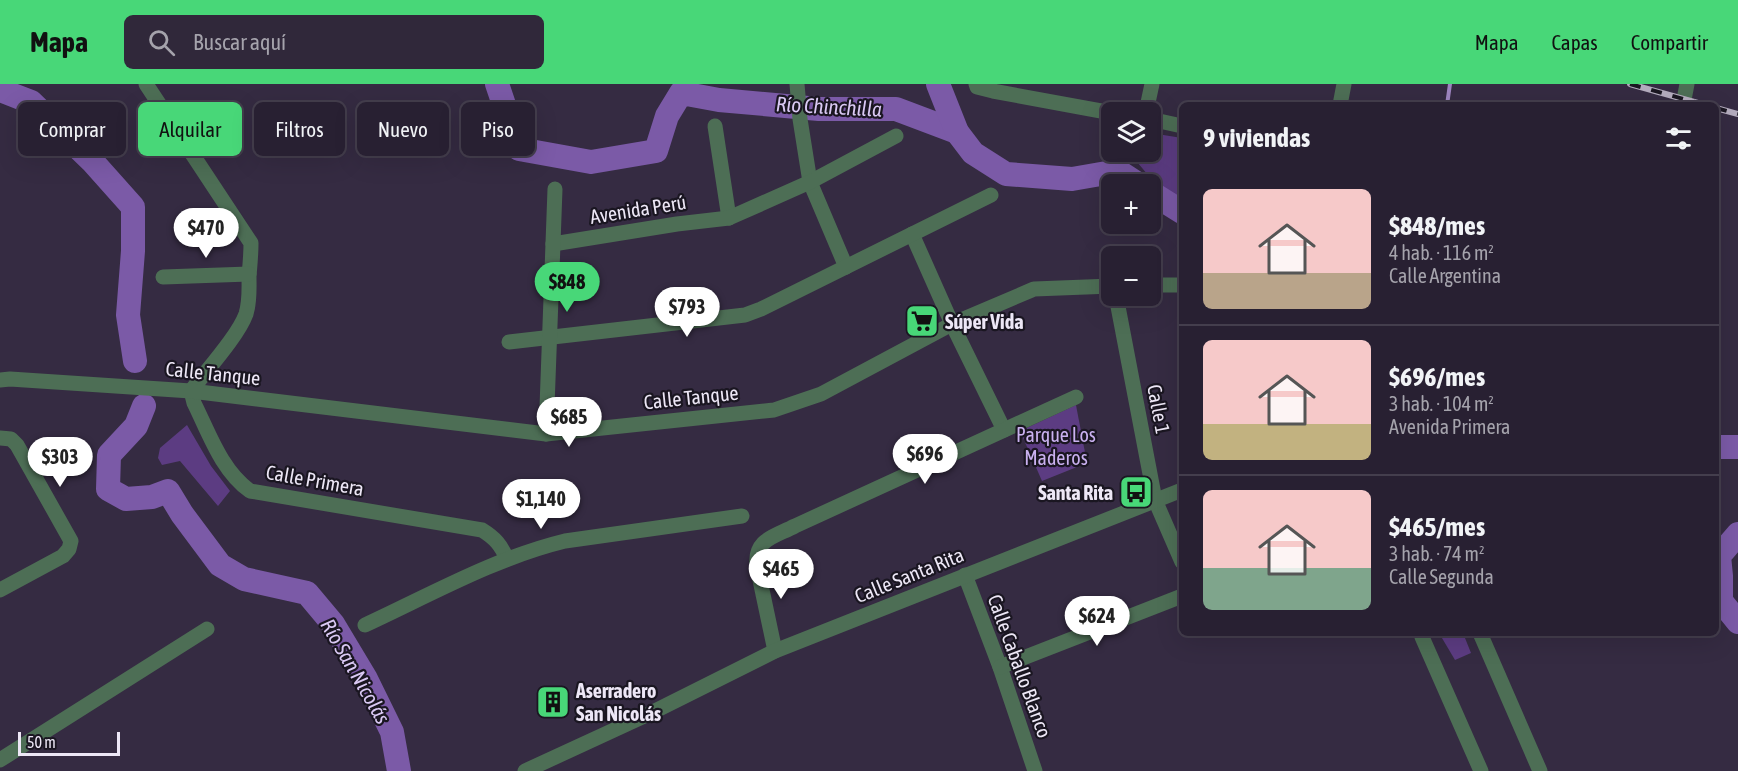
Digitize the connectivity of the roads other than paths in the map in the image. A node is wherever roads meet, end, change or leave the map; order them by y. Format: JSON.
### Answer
{"nodes":[{"id":1,"x":146,"y":84,"type":"edge"},
{"id":2,"x":797,"y":84,"type":"edge"},
{"id":3,"x":976,"y":84,"type":"edge"},
{"id":4,"x":1152,"y":84,"type":"edge"},
{"id":5,"x":1344,"y":84,"type":"edge"},
{"id":6,"x":1687,"y":84,"type":"edge"},
{"id":7,"x":1148,"y":102,"type":"edge"},
{"id":8,"x":1341,"y":102,"type":"edge"},
{"id":9,"x":1684,"y":102,"type":"edge"},
{"id":10,"x":1101,"y":111,"type":"edge"},
{"id":11,"x":1161,"y":121,"type":"edge"},
{"id":12,"x":1179,"y":125,"type":"edge"},
{"id":13,"x":715,"y":126,"type":"dead end"},
{"id":14,"x":896,"y":136,"type":"dead end"},
{"id":15,"x":810,"y":182,"type":"junction"},
{"id":16,"x":555,"y":189,"type":"dead end"},
{"id":17,"x":991,"y":195,"type":"dead end"},
{"id":18,"x":729,"y":218,"type":"junction"},
{"id":19,"x":912,"y":234,"type":"junction"},
{"id":20,"x":554,"y":244,"type":"junction"},
{"id":21,"x":846,"y":267,"type":"junction"},
{"id":22,"x":249,"y":274,"type":"junction"},
{"id":23,"x":163,"y":277,"type":"dead end"},
{"id":24,"x":1161,"y":285,"type":"edge"},
{"id":25,"x":1179,"y":285,"type":"edge"},
{"id":26,"x":1101,"y":286,"type":"edge"},
{"id":27,"x":1118,"y":306,"type":"edge"},
{"id":28,"x":952,"y":324,"type":"junction"},
{"id":29,"x":550,"y":338,"type":"junction"},
{"id":30,"x":509,"y":342,"type":"dead end"},
{"id":31,"x":0,"y":380,"type":"edge"},
{"id":32,"x":191,"y":391,"type":"junction"},
{"id":33,"x":1076,"y":397,"type":"dead end"},
{"id":34,"x":1004,"y":430,"type":"junction"},
{"id":35,"x":546,"y":434,"type":"junction"},
{"id":36,"x":5,"y":439,"type":"edge"},
{"id":37,"x":1179,"y":490,"type":"edge"},
{"id":38,"x":1155,"y":500,"type":"junction"},
{"id":39,"x":742,"y":516,"type":"dead end"},
{"id":40,"x":1179,"y":554,"type":"edge"},
{"id":41,"x":507,"y":559,"type":"junction"},
{"id":42,"x":965,"y":575,"type":"junction"},
{"id":43,"x":0,"y":590,"type":"edge"},
{"id":44,"x":1179,"y":597,"type":"edge"},
{"id":45,"x":365,"y":625,"type":"dead end"},
{"id":46,"x":207,"y":629,"type":"dead end"},
{"id":47,"x":1481,"y":636,"type":"edge"},
{"id":48,"x":1422,"y":637,"type":"dead end"},
{"id":49,"x":775,"y":651,"type":"junction"},
{"id":50,"x":1000,"y":667,"type":"junction"},
{"id":51,"x":0,"y":760,"type":"edge"},
{"id":52,"x":525,"y":771,"type":"edge"},
{"id":53,"x":1035,"y":771,"type":"edge"},
{"id":54,"x":1481,"y":771,"type":"edge"},
{"id":55,"x":1540,"y":771,"type":"edge"}],
"edges":[{"from":1,"to":22,"type":"street"},
{"from":2,"to":15,"type":"street"},
{"from":3,"to":10,"type":"street"},
{"from":4,"to":7,"type":"street"},
{"from":5,"to":8,"type":"street"},
{"from":6,"to":9,"type":"street"},
{"from":11,"to":12,"type":"street"},
{"from":13,"to":18,"type":"street"},
{"from":14,"to":15,"type":"street","name":"Avenida Perú"},
{"from":15,"to":18,"type":"street","name":"Avenida Perú"},
{"from":15,"to":21,"type":"street"},
{"from":16,"to":20,"type":"street"},
{"from":17,"to":19,"type":"street"},
{"from":18,"to":20,"type":"street","name":"Avenida Perú"},
{"from":19,"to":21,"type":"street"},
{"from":19,"to":28,"type":"street"},
{"from":20,"to":29,"type":"street"},
{"from":21,"to":29,"type":"street"},
{"from":22,"to":23,"type":"street"},
{"from":22,"to":32,"type":"street"},
{"from":24,"to":25,"type":"street"},
{"from":26,"to":28,"type":"street","name":"Calle Tanque"},
{"from":27,"to":38,"type":"street","name":"Calle 1"},
{"from":28,"to":34,"type":"street"},
{"from":28,"to":35,"type":"street","name":"Calle Tanque"},
{"from":29,"to":30,"type":"street"},
{"from":29,"to":35,"type":"street"},
{"from":31,"to":32,"type":"street","name":"Calle Tanque"},
{"from":32,"to":35,"type":"street","name":"Calle Tanque"},
{"from":32,"to":41,"type":"street","name":"Calle Primera"},
{"from":33,"to":34,"type":"street"},
{"from":34,"to":49,"type":"street"},
{"from":36,"to":43,"type":"street"},
{"from":37,"to":38,"type":"street","name":"Calle Santa Rita"},
{"from":38,"to":40,"type":"street","name":"Calle 1"},
{"from":38,"to":42,"type":"street","name":"Calle Santa Rita"},
{"from":39,"to":41,"type":"street"},
{"from":41,"to":45,"type":"street"},
{"from":42,"to":49,"type":"street","name":"Calle Santa Rita"},
{"from":42,"to":50,"type":"street","name":"Calle Caballo Blanco"},
{"from":44,"to":50,"type":"street"},
{"from":46,"to":51,"type":"street"},
{"from":47,"to":55,"type":"street"},
{"from":48,"to":54,"type":"street"},
{"from":49,"to":52,"type":"street","name":"Calle Santa Rita"},
{"from":50,"to":53,"type":"street","name":"Calle Caballo Blanco"}]}
